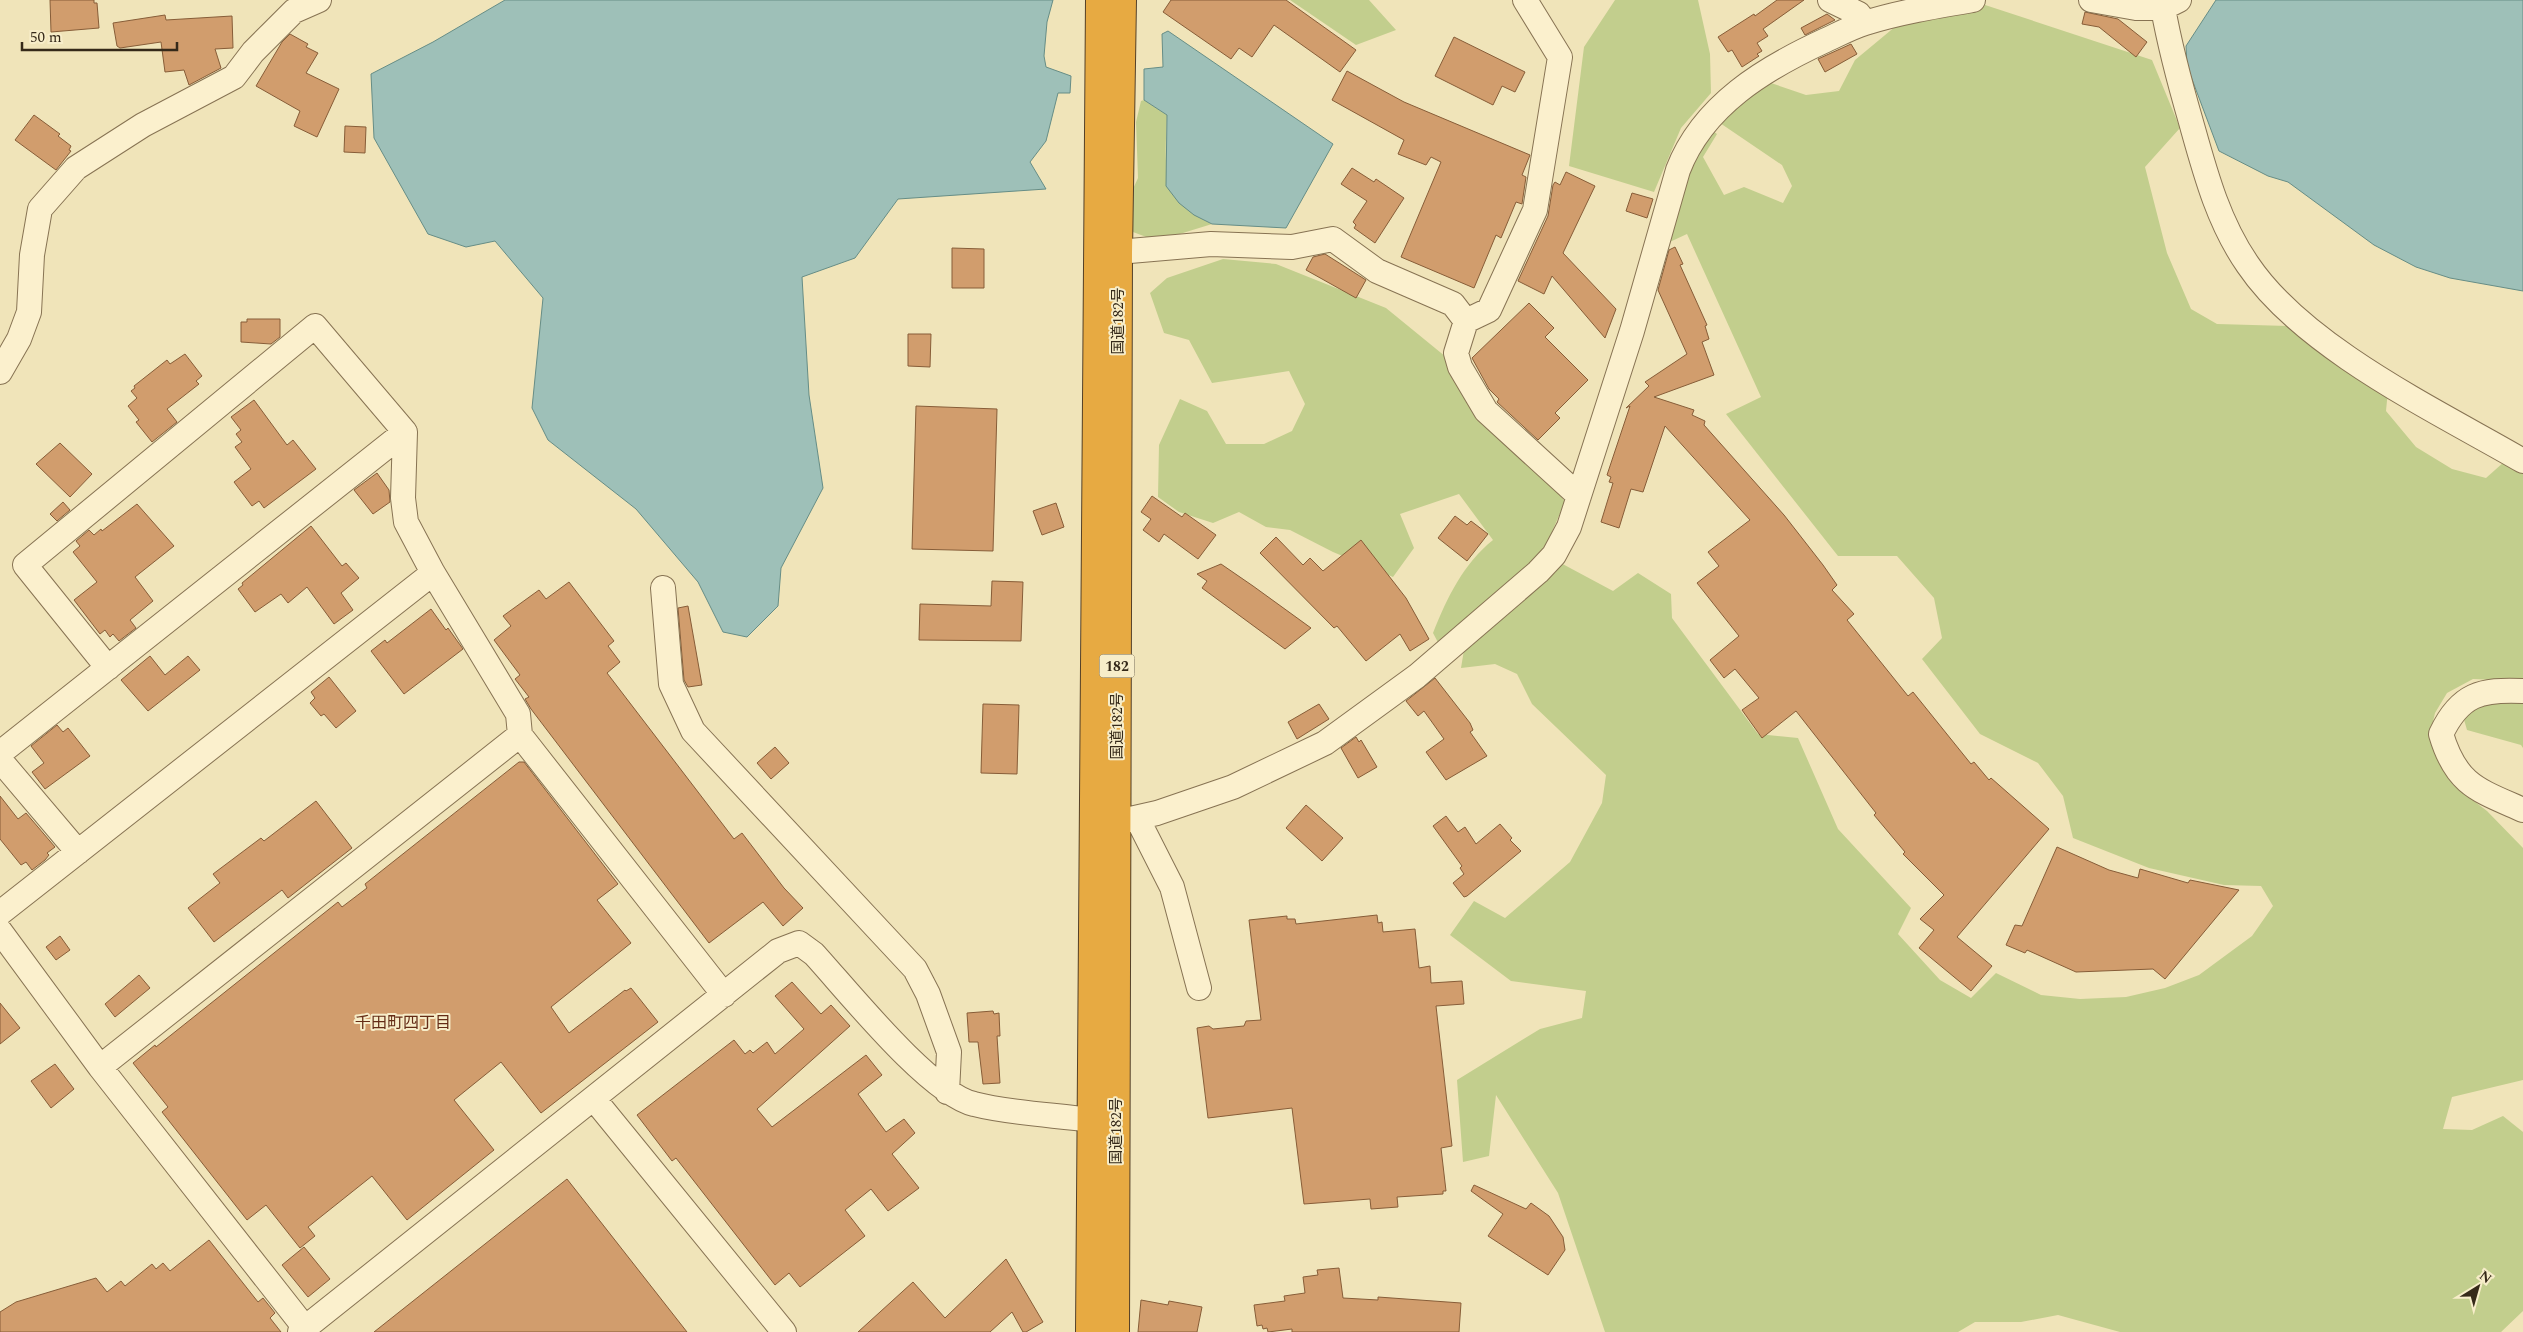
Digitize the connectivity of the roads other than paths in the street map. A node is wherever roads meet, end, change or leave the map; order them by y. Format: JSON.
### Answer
{"nodes":[{"id":1,"x":319,"y":0,"type":"edge"},
{"id":2,"x":1100,"y":0,"type":"edge"},
{"id":3,"x":1122,"y":0,"type":"edge"},
{"id":4,"x":1526,"y":0,"type":"edge"},
{"id":5,"x":1830,"y":0,"type":"edge"},
{"id":6,"x":1973,"y":0,"type":"edge"},
{"id":7,"x":2091,"y":0,"type":"edge"},
{"id":8,"x":2171,"y":4,"type":"edge"},
{"id":9,"x":1864,"y":23,"type":"junction"},
{"id":10,"x":1118,"y":252,"type":"junction"},
{"id":11,"x":1466,"y":321,"type":"junction"},
{"id":12,"x":0,"y":372,"type":"edge"},
{"id":13,"x":405,"y":432,"type":"junction"},
{"id":14,"x":2523,"y":461,"type":"edge"},
{"id":15,"x":1579,"y":496,"type":"junction"},
{"id":16,"x":433,"y":573,"type":"junction"},
{"id":17,"x":663,"y":588,"type":"dead end"},
{"id":18,"x":108,"y":668,"type":"junction"},
{"id":19,"x":2523,"y":691,"type":"edge"},
{"id":20,"x":520,"y":735,"type":"junction"},
{"id":21,"x":0,"y":753,"type":"edge"},
{"id":22,"x":0,"y":760,"type":"edge"},
{"id":23,"x":2523,"y":810,"type":"edge"},
{"id":24,"x":1116,"y":821,"type":"junction"},
{"id":25,"x":78,"y":852,"type":"junction"},
{"id":26,"x":0,"y":913,"type":"edge"},
{"id":27,"x":0,"y":932,"type":"edge"},
{"id":28,"x":1199,"y":988,"type":"dead end"},
{"id":29,"x":724,"y":995,"type":"junction"},
{"id":30,"x":100,"y":1067,"type":"junction"},
{"id":31,"x":947,"y":1092,"type":"junction"},
{"id":32,"x":594,"y":1099,"type":"junction"},
{"id":33,"x":1104,"y":1120,"type":"junction"},
{"id":34,"x":302,"y":1330,"type":"edge"},
{"id":35,"x":784,"y":1332,"type":"edge"},
{"id":36,"x":1090,"y":1332,"type":"edge"},
{"id":37,"x":1115,"y":1332,"type":"edge"}],
"edges":[{"from":1,"to":12,"type":"street"},
{"from":2,"to":24,"type":"highway","name":"国道182号","number":"182"},
{"from":3,"to":10,"type":"highway","name":"国道182号","number":"182"},
{"from":4,"to":11,"type":"street"},
{"from":5,"to":9,"type":"street"},
{"from":6,"to":9,"type":"street"},
{"from":7,"to":8,"type":"street"},
{"from":8,"to":14,"type":"street"},
{"from":9,"to":15,"type":"street"},
{"from":10,"to":11,"type":"street"},
{"from":10,"to":24,"type":"highway","name":"国道182号","number":"182"},
{"from":11,"to":15,"type":"street"},
{"from":13,"to":16,"type":"street"},
{"from":13,"to":18,"type":"street"},
{"from":13,"to":18,"type":"street"},
{"from":15,"to":24,"type":"street"},
{"from":16,"to":20,"type":"street"},
{"from":16,"to":25,"type":"street"},
{"from":17,"to":31,"type":"street"},
{"from":18,"to":21,"type":"street"},
{"from":19,"to":23,"type":"street"},
{"from":20,"to":29,"type":"street"},
{"from":20,"to":30,"type":"street"},
{"from":22,"to":25,"type":"street"},
{"from":24,"to":28,"type":"street"},
{"from":24,"to":33,"type":"highway","name":"国道182号","number":"182"},
{"from":25,"to":26,"type":"street"},
{"from":27,"to":30,"type":"street"},
{"from":29,"to":31,"type":"street"},
{"from":29,"to":32,"type":"street"},
{"from":30,"to":34,"type":"street"},
{"from":31,"to":33,"type":"street"},
{"from":32,"to":34,"type":"street"},
{"from":32,"to":35,"type":"street"},
{"from":33,"to":36,"type":"highway","name":"国道182号","number":"182"},
{"from":33,"to":37,"type":"highway","name":"国道182号","number":"182"}]}
